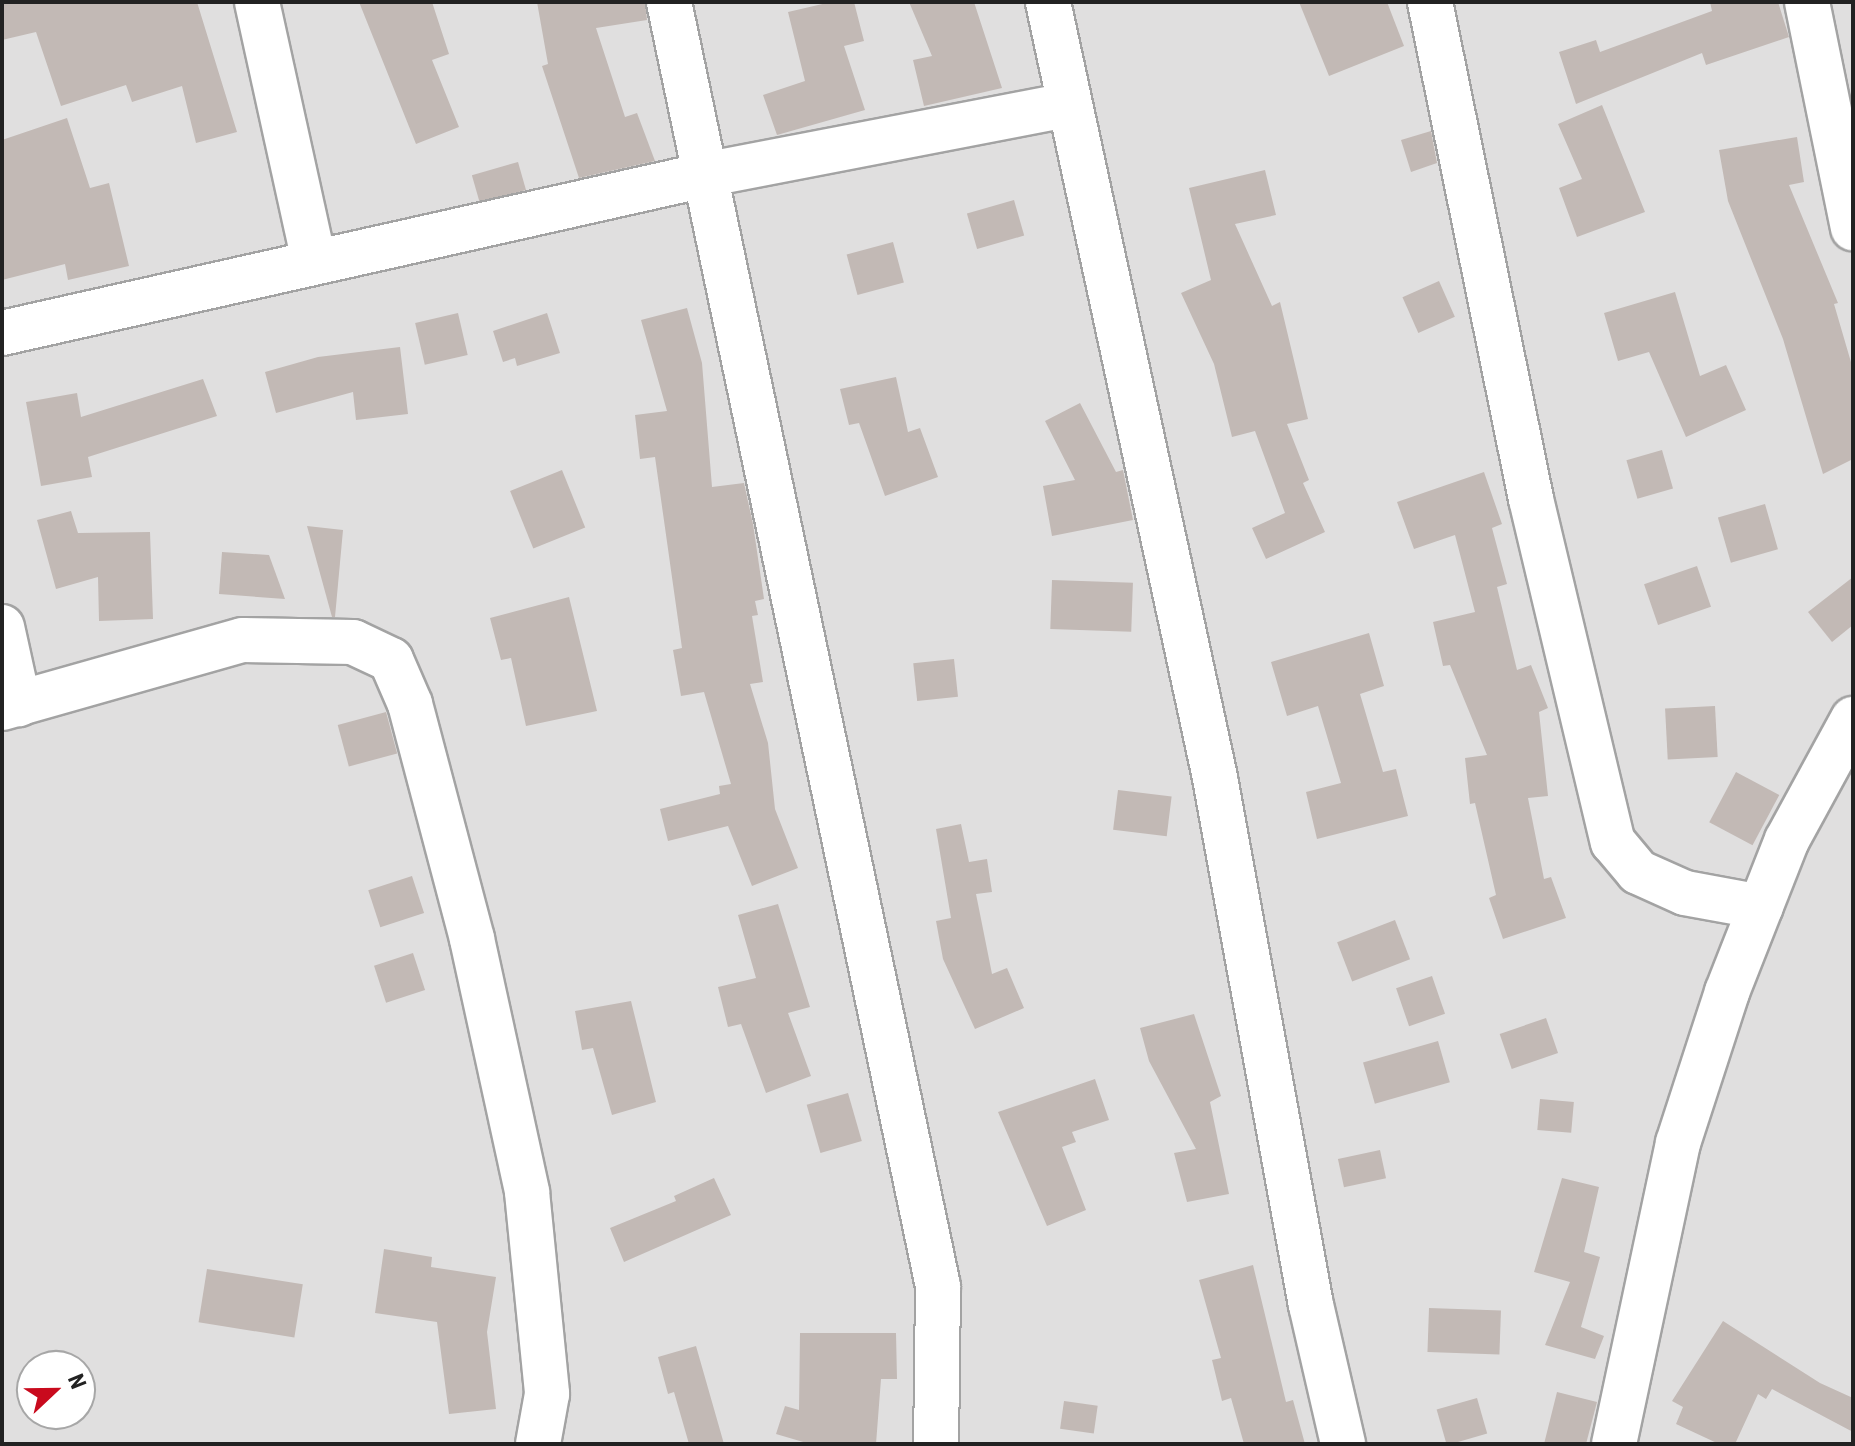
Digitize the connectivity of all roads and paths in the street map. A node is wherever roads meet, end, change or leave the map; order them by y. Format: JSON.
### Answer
{"nodes":[{"id":1,"x":257,"y":2,"type":"edge"},
{"id":2,"x":669,"y":2,"type":"edge"},
{"id":3,"x":1048,"y":2,"type":"edge"},
{"id":4,"x":1430,"y":2,"type":"edge"},
{"id":5,"x":1807,"y":2,"type":"edge"},
{"id":6,"x":1066,"y":105,"type":"junction"},
{"id":7,"x":709,"y":174,"type":"junction"},
{"id":8,"x":1853,"y":228,"type":"edge"},
{"id":9,"x":314,"y":262,"type":"junction"},
{"id":10,"x":2,"y":333,"type":"edge"},
{"id":11,"x":2,"y":627,"type":"edge"},
{"id":12,"x":10,"y":706,"type":"edge"},
{"id":13,"x":1853,"y":719,"type":"edge"},
{"id":14,"x":1761,"y":907,"type":"junction"},
{"id":15,"x":538,"y":1444,"type":"edge"},
{"id":16,"x":936,"y":1444,"type":"edge"},
{"id":17,"x":1343,"y":1444,"type":"edge"},
{"id":18,"x":1614,"y":1444,"type":"edge"}],
"edges":[{"from":1,"to":9,"type":"street"},
{"from":2,"to":7,"type":"street"},
{"from":3,"to":6,"type":"street"},
{"from":4,"to":14,"type":"street"},
{"from":5,"to":8,"type":"street"},
{"from":6,"to":7,"type":"street"},
{"from":6,"to":17,"type":"street"},
{"from":7,"to":9,"type":"street"},
{"from":7,"to":16,"type":"street"},
{"from":9,"to":10,"type":"street"},
{"from":11,"to":12,"type":"street"},
{"from":12,"to":15,"type":"street"},
{"from":13,"to":14,"type":"street"},
{"from":14,"to":18,"type":"street"}]}
